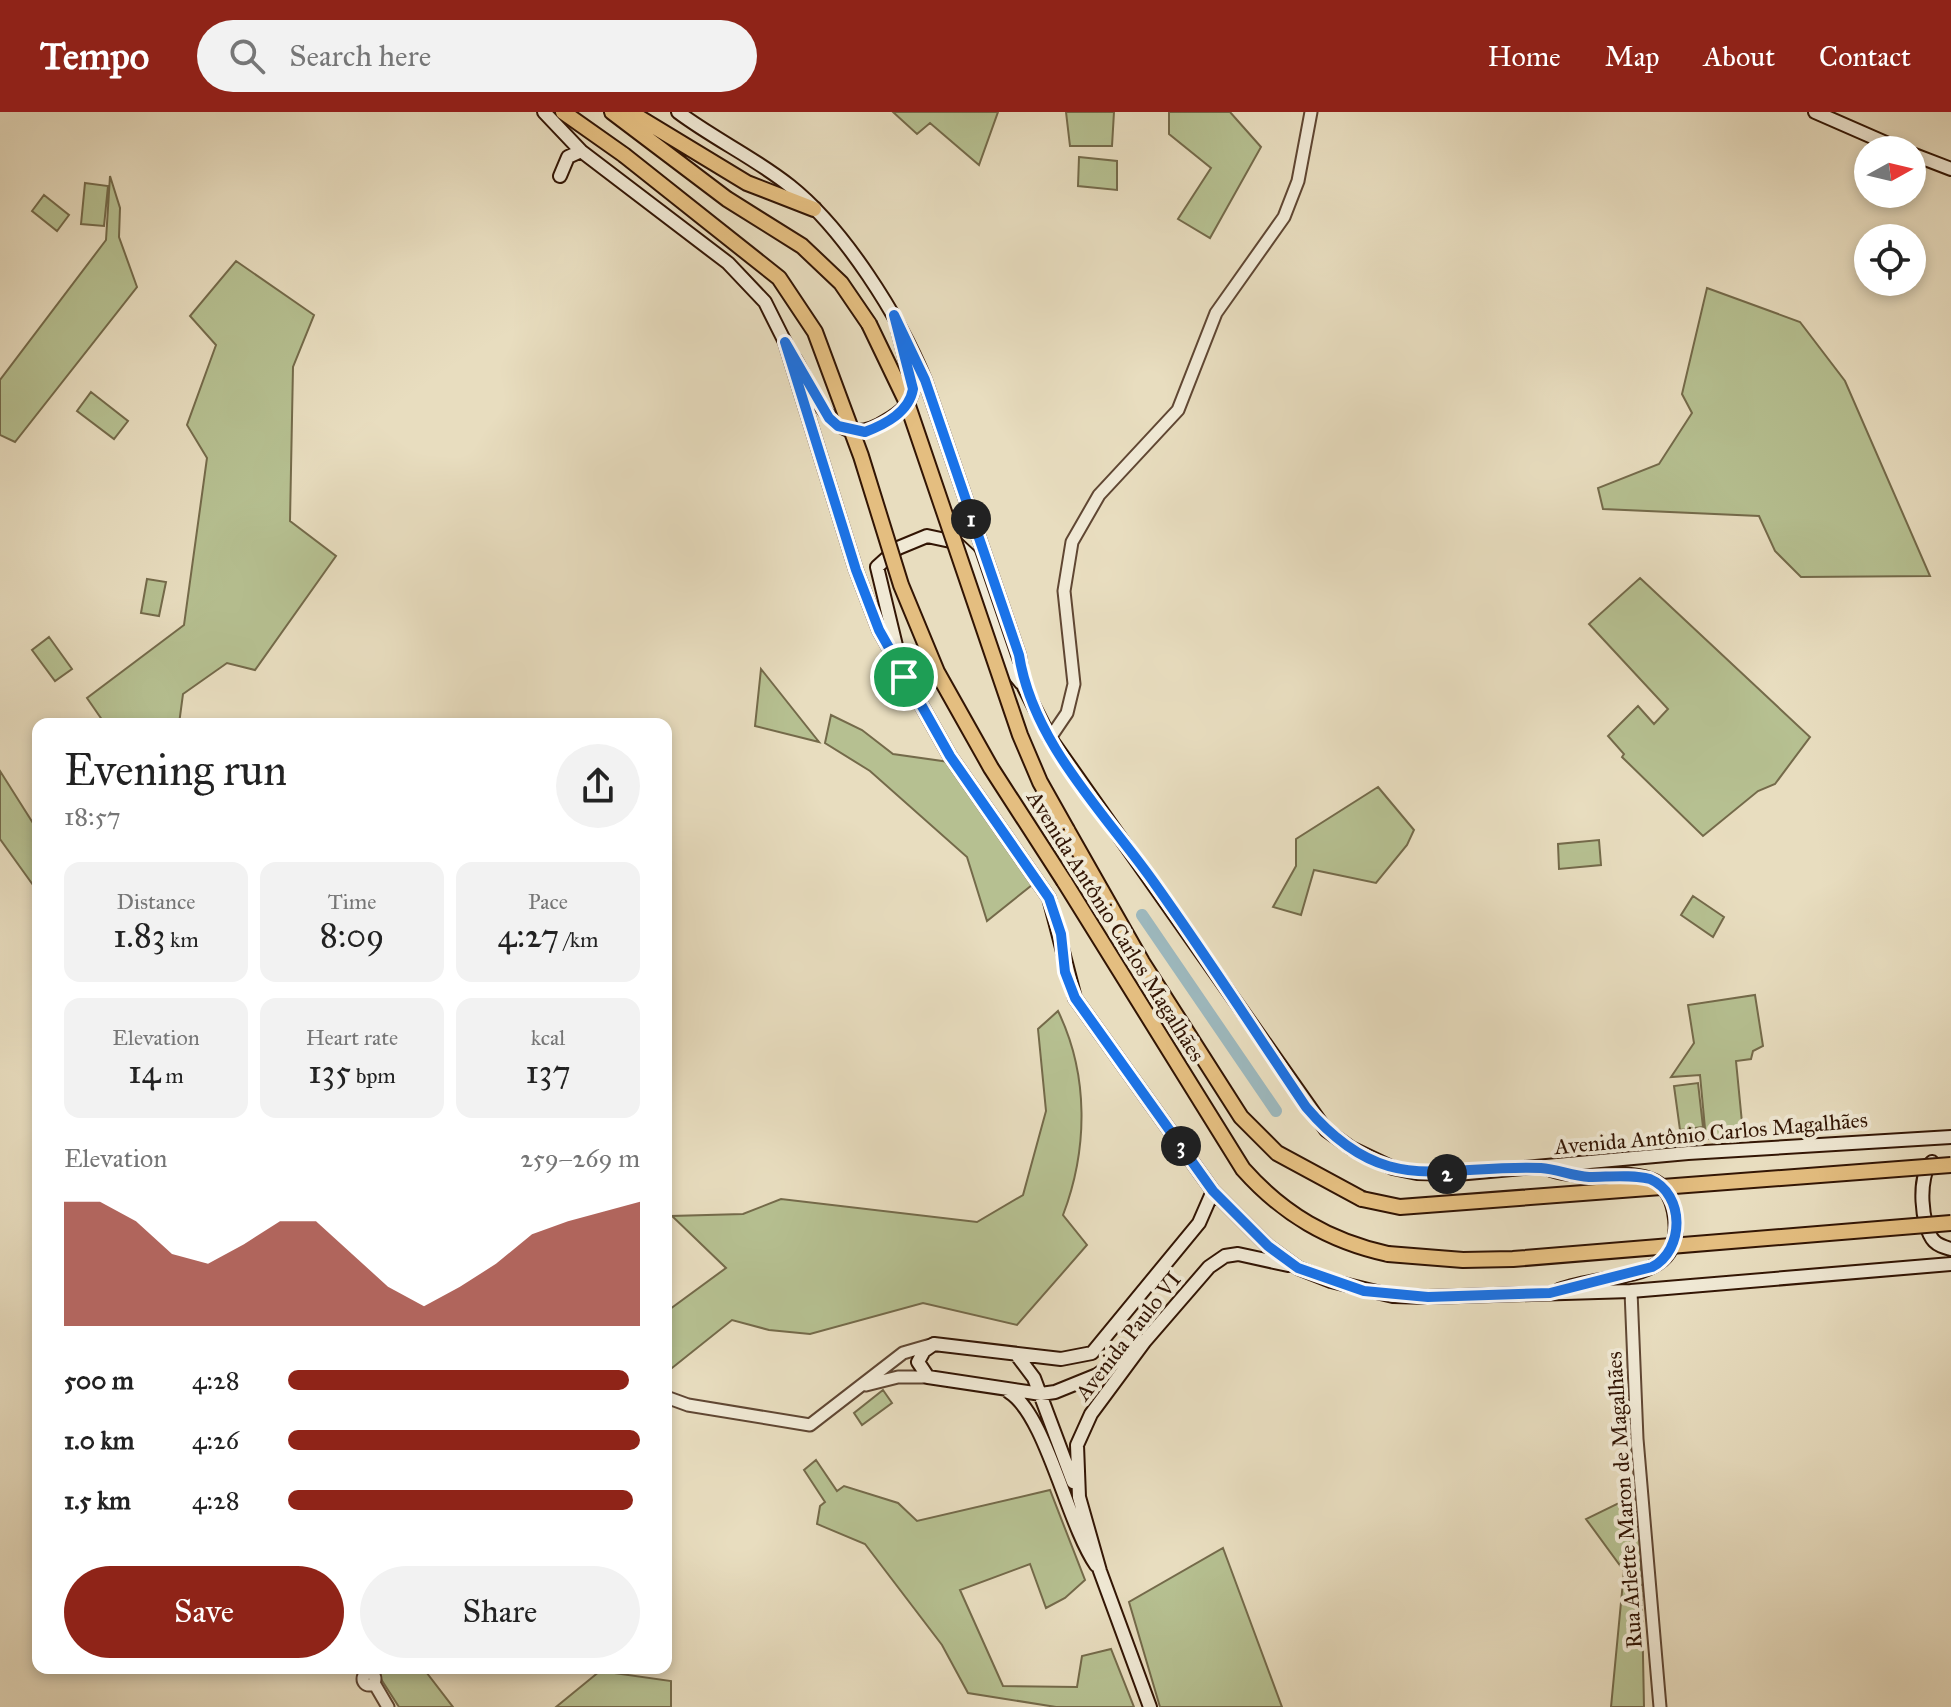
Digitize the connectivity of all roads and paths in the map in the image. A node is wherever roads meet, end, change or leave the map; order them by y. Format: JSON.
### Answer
{"nodes":[{"id":1,"x":544,"y":112,"type":"edge"},
{"id":2,"x":563,"y":112,"type":"edge"},
{"id":3,"x":612,"y":112,"type":"edge"},
{"id":4,"x":630,"y":112,"type":"edge"},
{"id":5,"x":678,"y":112,"type":"edge"},
{"id":6,"x":1311,"y":112,"type":"edge"},
{"id":7,"x":1815,"y":112,"type":"edge"},
{"id":8,"x":1870,"y":136,"type":"edge"},
{"id":9,"x":581,"y":151,"type":"junction"},
{"id":10,"x":1926,"y":159,"type":"edge"},
{"id":11,"x":1951,"y":169,"type":"edge"},
{"id":12,"x":560,"y":176,"type":"dead end"},
{"id":13,"x":814,"y":209,"type":"junction"},
{"id":14,"x":894,"y":315,"type":"junction"},
{"id":15,"x":785,"y":342,"type":"junction"},
{"id":16,"x":904,"y":677,"type":"junction"},
{"id":17,"x":1024,"y":687,"type":"junction"},
{"id":18,"x":1050,"y":738,"type":"junction"},
{"id":19,"x":1951,"y":1137,"type":"edge"},
{"id":20,"x":1951,"y":1158,"type":"edge"},
{"id":21,"x":1951,"y":1165,"type":"edge"},
{"id":22,"x":1544,"y":1168,"type":"junction"},
{"id":23,"x":1213,"y":1191,"type":"junction"},
{"id":24,"x":1951,"y":1223,"type":"edge"},
{"id":25,"x":1951,"y":1249,"type":"edge"},
{"id":26,"x":1951,"y":1264,"type":"edge"},
{"id":27,"x":1924,"y":1265,"type":"junction"},
{"id":28,"x":1298,"y":1268,"type":"junction"},
{"id":29,"x":1951,"y":1271,"type":"edge"},
{"id":30,"x":1631,"y":1291,"type":"junction"},
{"id":31,"x":1550,"y":1293,"type":"junction"},
{"id":32,"x":1145,"y":1341,"type":"junction"},
{"id":33,"x":934,"y":1344,"type":"junction"},
{"id":34,"x":1016,"y":1354,"type":"junction"},
{"id":35,"x":928,"y":1377,"type":"junction"},
{"id":36,"x":862,"y":1386,"type":"junction"},
{"id":37,"x":1005,"y":1389,"type":"junction"},
{"id":38,"x":1041,"y":1394,"type":"junction"},
{"id":39,"x":672,"y":1399,"type":"edge"},
{"id":40,"x":1079,"y":1497,"type":"junction"},
{"id":41,"x":1100,"y":1571,"type":"junction"},
{"id":42,"x":371,"y":1675,"type":"edge"},
{"id":43,"x":388,"y":1707,"type":"edge"},
{"id":44,"x":1150,"y":1707,"type":"edge"},
{"id":45,"x":1660,"y":1707,"type":"edge"}],
"edges":[{"from":1,"to":9,"type":"main road","name":"Avenida Antônio Carlos Magalhães"},
{"from":2,"to":24,"type":"main road","name":"Avenida Antônio Carlos Magalhães","bridge":true},
{"from":3,"to":21,"type":"main road","name":"Avenida Antônio Carlos Magalhães","bridge":true},
{"from":4,"to":13,"type":"main road"},
{"from":5,"to":13,"type":"main road","name":"Avenida Antônio Carlos Magalhães"},
{"from":6,"to":18,"type":"street"},
{"from":7,"to":8,"type":"main road"},
{"from":9,"to":12,"type":"main road"},
{"from":9,"to":15,"type":"main road","name":"Avenida Antônio Carlos Magalhães"},
{"from":10,"to":11,"type":"main road"},
{"from":13,"to":14,"type":"main road","name":"Avenida Antônio Carlos Magalhães"},
{"from":14,"to":15,"type":"main road"},
{"from":14,"to":17,"type":"main road","name":"Avenida Antônio Carlos Magalhães"},
{"from":15,"to":16,"type":"main road","name":"Avenida Antônio Carlos Magalhães"},
{"from":16,"to":17,"type":"main road"},
{"from":16,"to":23,"type":"main road","name":"Avenida Antônio Carlos Magalhães"},
{"from":17,"to":18,"type":"main road","name":"Avenida Antônio Carlos Magalhães"},
{"from":18,"to":22,"type":"main road","name":"Avenida Antônio Carlos Magalhães"},
{"from":19,"to":22,"type":"main road","name":"Avenida Antônio Carlos Magalhães"},
{"from":20,"to":25,"type":"main road"},
{"from":22,"to":31,"type":"main road"},
{"from":23,"to":28,"type":"main road","name":"Avenida Antônio Carlos Magalhães"},
{"from":23,"to":34,"type":"main road","name":"Avenida Paulo VI"},
{"from":26,"to":27,"type":"main road","name":"Avenida Antônio Carlos Magalhães"},
{"from":27,"to":29,"type":"street"},
{"from":27,"to":30,"type":"main road","name":"Avenida Antônio Carlos Magalhães"},
{"from":28,"to":31,"type":"main road","name":"Avenida Antônio Carlos Magalhães"},
{"from":28,"to":32,"type":"main road","name":"Avenida Paulo VI"},
{"from":30,"to":31,"type":"main road","name":"Avenida Antônio Carlos Magalhães"},
{"from":30,"to":45,"type":"street","name":"Rua Arlette Maron de Magalhães"},
{"from":32,"to":38,"type":"main road"},
{"from":32,"to":40,"type":"main road","name":"Avenida Paulo VI"},
{"from":33,"to":34,"type":"main road","name":"Avenida Paulo VI"},
{"from":33,"to":35,"type":"main road"},
{"from":33,"to":36,"type":"street"},
{"from":34,"to":38,"type":"main road"},
{"from":35,"to":36,"type":"street"},
{"from":35,"to":37,"type":"main road"},
{"from":36,"to":39,"type":"street"},
{"from":37,"to":38,"type":"main road"},
{"from":37,"to":41,"type":"main road","name":"Avenida Paulo VI"},
{"from":38,"to":40,"type":"main road"},
{"from":40,"to":41,"type":"main road","name":"Avenida Paulo VI"},
{"from":41,"to":44,"type":"main road","name":"Avenida Paulo VI"},
{"from":42,"to":43,"type":"street"}]}
